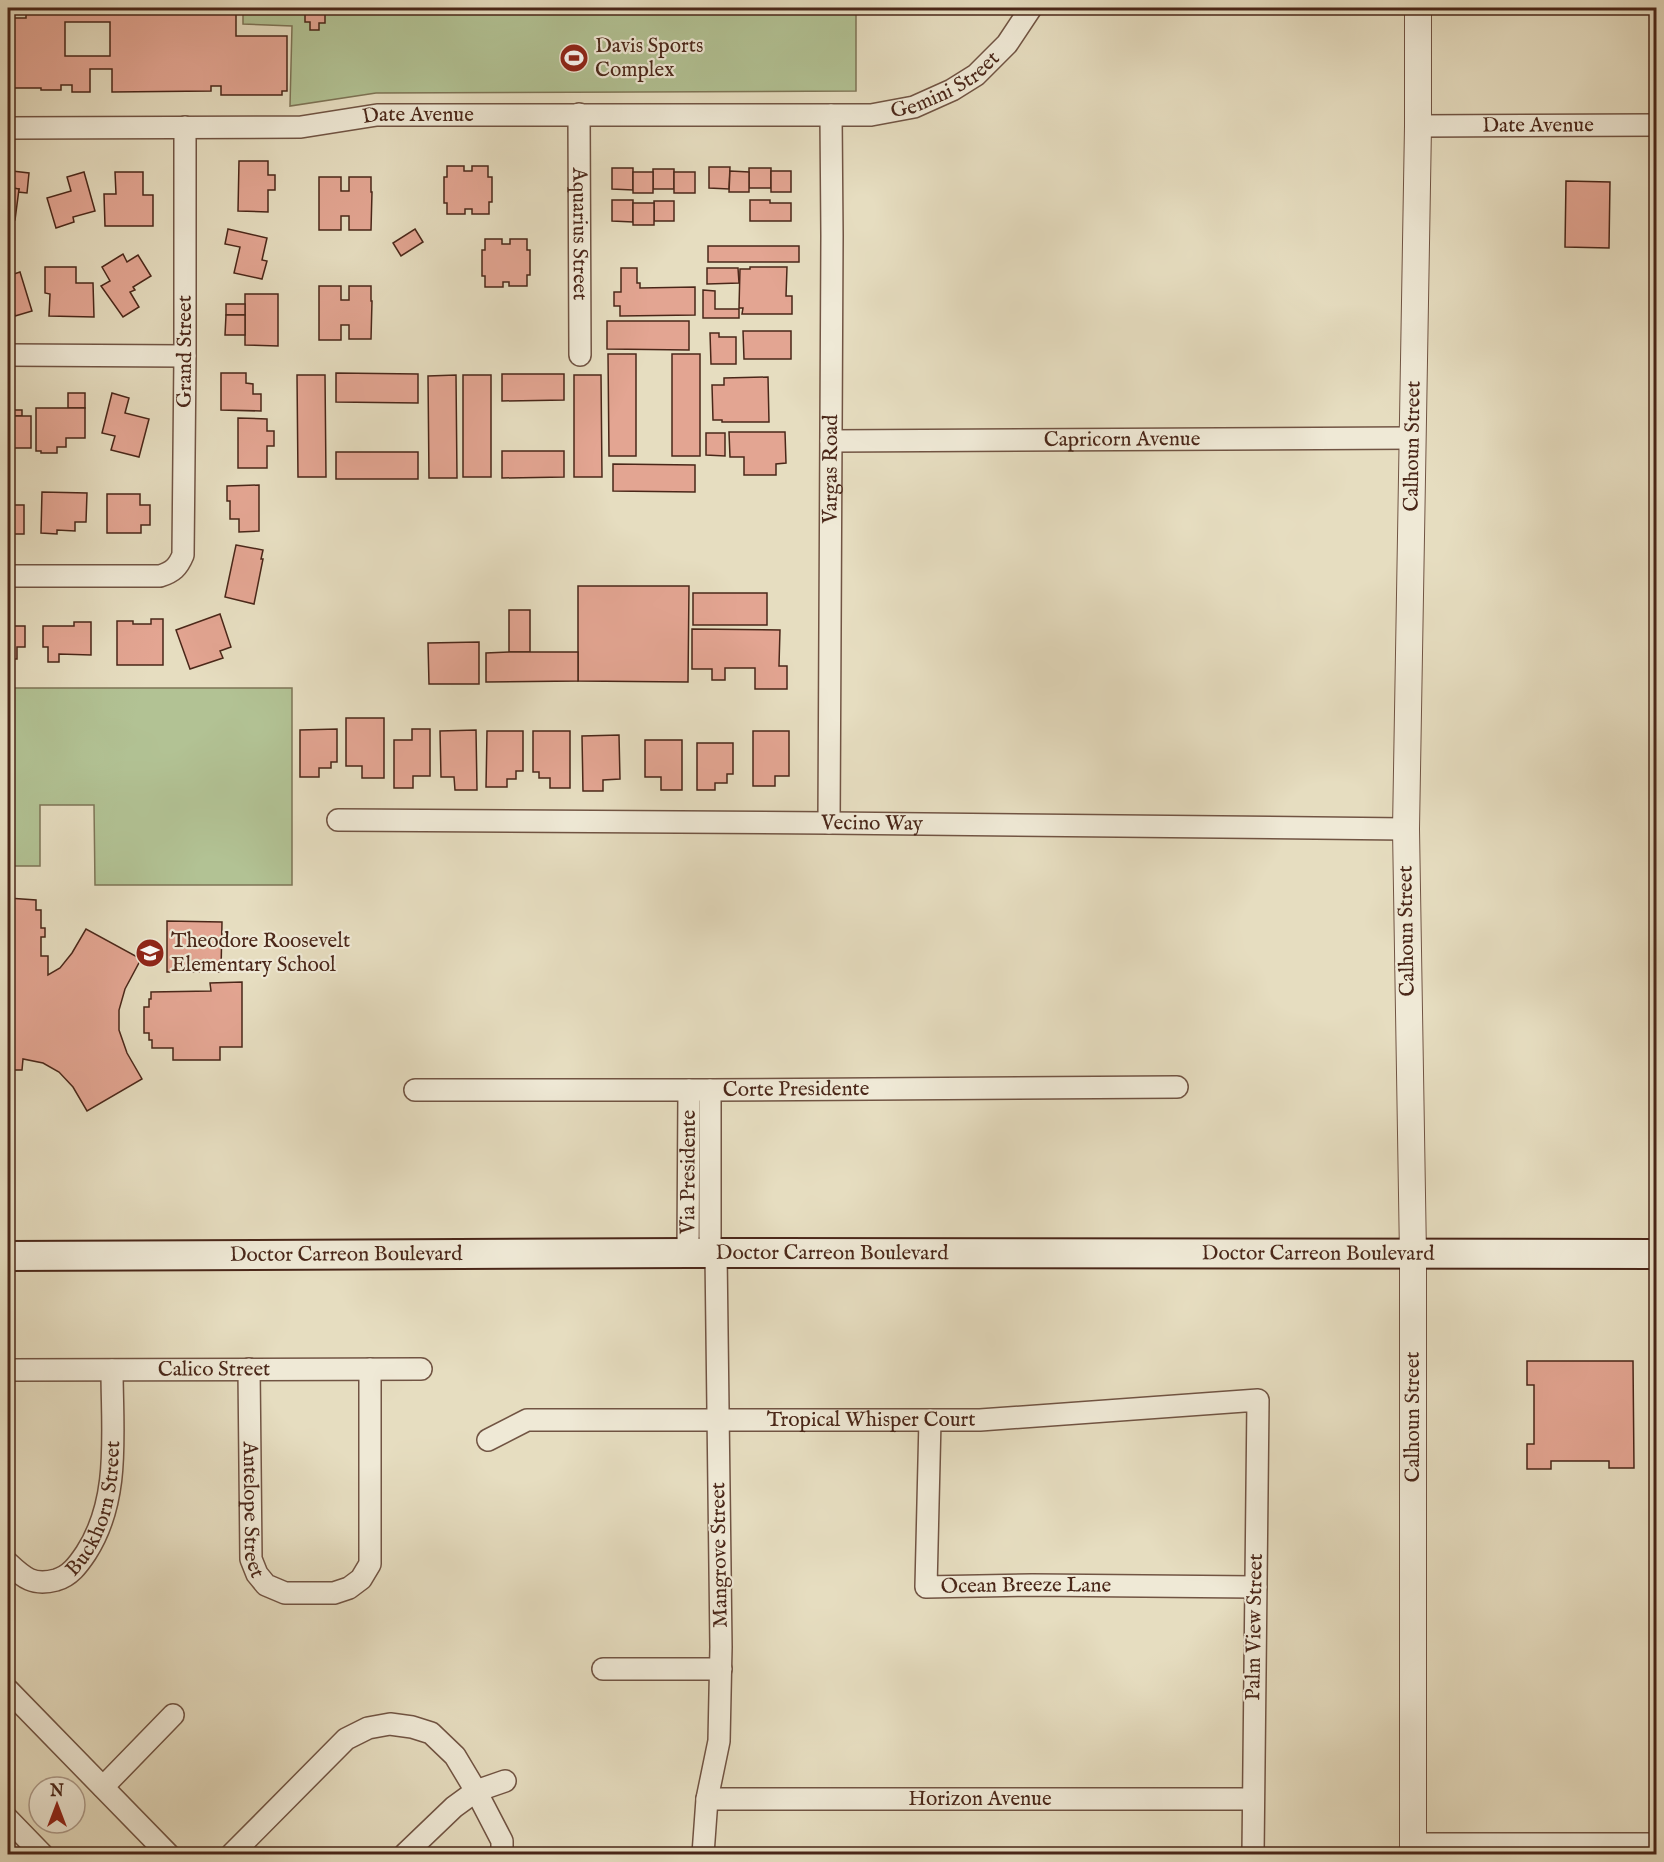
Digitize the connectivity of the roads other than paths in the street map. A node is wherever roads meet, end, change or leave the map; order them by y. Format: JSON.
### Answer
{"nodes":[{"id":1,"x":1031,"y":8,"type":"edge"},
{"id":2,"x":1418,"y":8,"type":"edge"},
{"id":3,"x":579,"y":114,"type":"junction"},
{"id":4,"x":831,"y":115,"type":"junction"},
{"id":5,"x":1656,"y":125,"type":"edge"},
{"id":6,"x":1418,"y":126,"type":"junction"},
{"id":7,"x":185,"y":127,"type":"junction"},
{"id":8,"x":8,"y":128,"type":"edge"},
{"id":9,"x":8,"y":355,"type":"edge"},
{"id":10,"x":580,"y":355,"type":"dead end"},
{"id":11,"x":185,"y":356,"type":"junction"},
{"id":12,"x":1413,"y":438,"type":"junction"},
{"id":13,"x":831,"y":441,"type":"junction"},
{"id":14,"x":8,"y":576,"type":"edge"},
{"id":15,"x":338,"y":820,"type":"dead end"},
{"id":16,"x":829,"y":823,"type":"junction"},
{"id":17,"x":1406,"y":829,"type":"junction"},
{"id":18,"x":1177,"y":1087,"type":"dead end"},
{"id":19,"x":415,"y":1090,"type":"dead end"},
{"id":20,"x":700,"y":1090,"type":"junction"},
{"id":21,"x":705,"y":1254,"type":"junction"},
{"id":22,"x":1656,"y":1254,"type":"edge"},
{"id":23,"x":1413,"y":1255,"type":"junction"},
{"id":24,"x":8,"y":1256,"type":"edge"},
{"id":25,"x":249,"y":1369,"type":"junction"},
{"id":26,"x":370,"y":1369,"type":"junction"},
{"id":27,"x":421,"y":1369,"type":"dead end"},
{"id":28,"x":8,"y":1370,"type":"edge"},
{"id":29,"x":111,"y":1370,"type":"junction"},
{"id":30,"x":1258,"y":1400,"type":"joint"},
{"id":31,"x":718,"y":1420,"type":"junction"},
{"id":32,"x":930,"y":1420,"type":"junction"},
{"id":33,"x":488,"y":1440,"type":"dead end"},
{"id":34,"x":8,"y":1563,"type":"edge"},
{"id":35,"x":1256,"y":1587,"type":"junction"},
{"id":36,"x":603,"y":1669,"type":"dead end"},
{"id":37,"x":721,"y":1669,"type":"junction"},
{"id":38,"x":8,"y":1690,"type":"edge"},
{"id":39,"x":173,"y":1715,"type":"dead end"},
{"id":40,"x":505,"y":1780,"type":"dead end"},
{"id":41,"x":103,"y":1787,"type":"junction"},
{"id":42,"x":476,"y":1791,"type":"junction"},
{"id":43,"x":707,"y":1800,"type":"junction"},
{"id":44,"x":1252,"y":1800,"type":"junction"},
{"id":45,"x":8,"y":1820,"type":"edge"},
{"id":46,"x":1656,"y":1844,"type":"edge"},
{"id":47,"x":1413,"y":1849,"type":"edge"},
{"id":48,"x":42,"y":1854,"type":"edge"},
{"id":49,"x":168,"y":1854,"type":"edge"},
{"id":50,"x":232,"y":1854,"type":"edge"},
{"id":51,"x":405,"y":1854,"type":"edge"},
{"id":52,"x":502,"y":1854,"type":"edge"},
{"id":53,"x":703,"y":1854,"type":"edge"},
{"id":54,"x":1253,"y":1854,"type":"edge"}],
"edges":[{"from":1,"to":4,"type":"street","name":"Gemini Street"},
{"from":2,"to":6,"type":"street","name":"Calhoun Street"},
{"from":3,"to":4,"type":"street","name":"Date Avenue"},
{"from":3,"to":7,"type":"street","name":"Date Avenue"},
{"from":3,"to":10,"type":"street","name":"Aquarius Street"},
{"from":4,"to":13,"type":"street","name":"Vargas Road"},
{"from":5,"to":6,"type":"street","name":"Date Avenue"},
{"from":6,"to":12,"type":"street","name":"Calhoun Street"},
{"from":7,"to":8,"type":"street","name":"Date Avenue"},
{"from":7,"to":11,"type":"street","name":"Grand Street"},
{"from":9,"to":11,"type":"street"},
{"from":11,"to":14,"type":"street","name":"Grand Street"},
{"from":12,"to":13,"type":"street","name":"Capricorn Avenue"},
{"from":12,"to":17,"type":"street","name":"Calhoun Street"},
{"from":13,"to":16,"type":"street","name":"Vargas Road"},
{"from":15,"to":16,"type":"street","name":"Vecino Way"},
{"from":16,"to":17,"type":"street","name":"Vecino Way"},
{"from":17,"to":23,"type":"street","name":"Calhoun Street"},
{"from":18,"to":20,"type":"street","name":"Corte Presidente"},
{"from":19,"to":20,"type":"street","name":"Corte Presidente"},
{"from":20,"to":21,"type":"street","name":"Via Presidente"},
{"from":21,"to":23,"type":"main road","name":"Doctor Carreon Boulevard"},
{"from":21,"to":24,"type":"main road","name":"Doctor Carreon Boulevard"},
{"from":21,"to":31,"type":"street","name":"Mangrove Street"},
{"from":22,"to":23,"type":"main road","name":"Doctor Carreon Boulevard"},
{"from":23,"to":47,"type":"street","name":"Calhoun Street"},
{"from":25,"to":26,"type":"street","name":"Calico Street"},
{"from":25,"to":26,"type":"street","name":"Antelope Street"},
{"from":25,"to":29,"type":"street","name":"Calico Street"},
{"from":26,"to":27,"type":"street","name":"Calico Street"},
{"from":28,"to":29,"type":"street","name":"Calico Street"},
{"from":29,"to":34,"type":"street","name":"Buckhorn Street"},
{"from":30,"to":32,"type":"street","name":"Tropical Whisper Court"},
{"from":30,"to":35,"type":"street","name":"Palm View Street"},
{"from":31,"to":32,"type":"street","name":"Tropical Whisper Court"},
{"from":31,"to":33,"type":"street","name":"Tropical Whisper Court"},
{"from":31,"to":37,"type":"street","name":"Mangrove Street"},
{"from":32,"to":35,"type":"street","name":"Ocean Breeze Lane"},
{"from":35,"to":44,"type":"street","name":"Palm View Street"},
{"from":36,"to":37,"type":"street"},
{"from":37,"to":43,"type":"street","name":"Mangrove Street"},
{"from":38,"to":41,"type":"street"},
{"from":39,"to":41,"type":"street"},
{"from":40,"to":42,"type":"street"},
{"from":41,"to":49,"type":"street"},
{"from":42,"to":50,"type":"street"},
{"from":42,"to":51,"type":"street"},
{"from":42,"to":52,"type":"street"},
{"from":43,"to":44,"type":"street","name":"Horizon Avenue"},
{"from":43,"to":53,"type":"street","name":"Mangrove Street"},
{"from":44,"to":54,"type":"street","name":"Palm View Street"},
{"from":45,"to":48,"type":"street"},
{"from":46,"to":47,"type":"street"}]}
